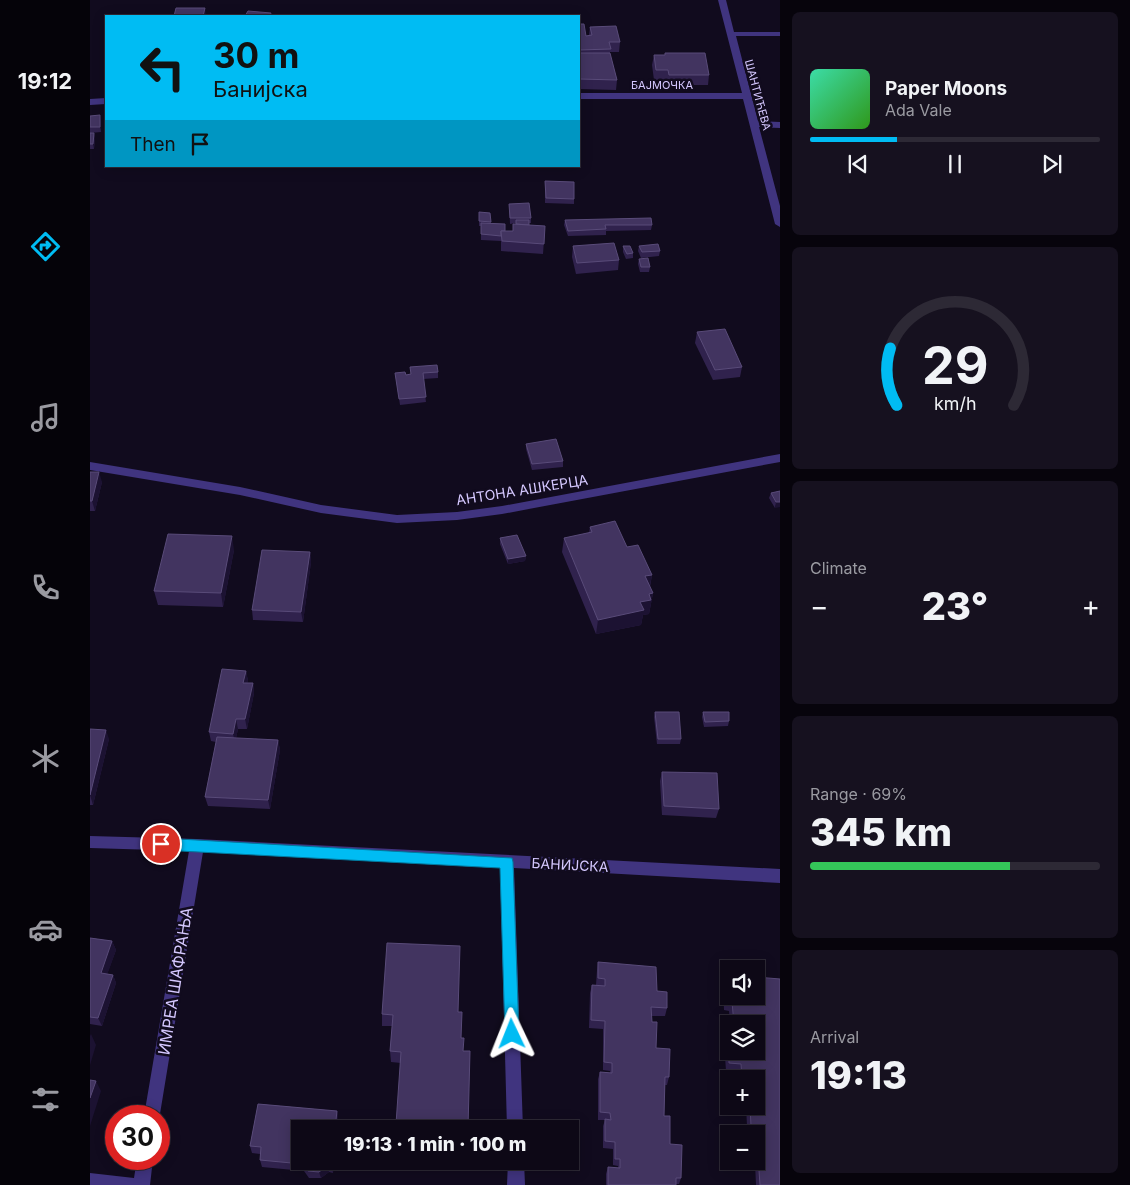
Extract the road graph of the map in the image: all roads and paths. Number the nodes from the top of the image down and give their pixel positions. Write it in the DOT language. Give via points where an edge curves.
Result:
graph roads {
  1 [pos="722,0"];
  2 [pos="731,34"];
  3 [pos="780,34"];
  4 [pos="580,96"];
  5 [pos="746,96"];
  6 [pos="105,101"];
  7 [pos="90,102"];
  8 [pos="754,124"];
  9 [pos="780,125"];
  10 [pos="780,222"];
  11 [pos="780,458"];
  12 [pos="90,466"];
  13 [pos="90,842"];
  14 [pos="197,845"];
  15 [pos="507,862"];
  16 [pos="780,876"];
  17 [pos="154,1105"];
  18 [pos="515,1120"];
  19 [pos="143,1170"];
  20 [pos="516,1170"];
  21 [pos="90,1181"];
  22 [pos="131,1185"];
  23 [pos="141,1185"];
  24 [pos="516,1185"];
  1 -- 2 [label="street, ШАНТИЋЕВА"];
  2 -- 3 [label="street"];
  2 -- 5 [label="street, ШАНТИЋЕВА"];
  4 -- 5 [label="street, БАЈМОЧКА"];
  5 -- 8 [label="street, ШАНТИЋЕВА"];
  6 -- 7 [label="street"];
  8 -- 9 [label="street"];
  8 -- 10 [label="street, ШАНТИЋЕВА"];
  11 -- 12 [label="street, АНТОНА АШКЕРЦА" via="502,510 397,519 321,509 240,491"];
  13 -- 14 [label="street, БАНИЈСКА"];
  14 -- 15 [label="street, БАНИЈСКА"];
  14 -- 17 [label="street, ИМРЕА ШАФРАЊА"];
  15 -- 16 [label="street, БАНИЈСКА"];
  15 -- 18 [label="street"];
  19 -- 23 [label="street"];
  20 -- 24 [label="street"];
  21 -- 22 [label="street"];
}
